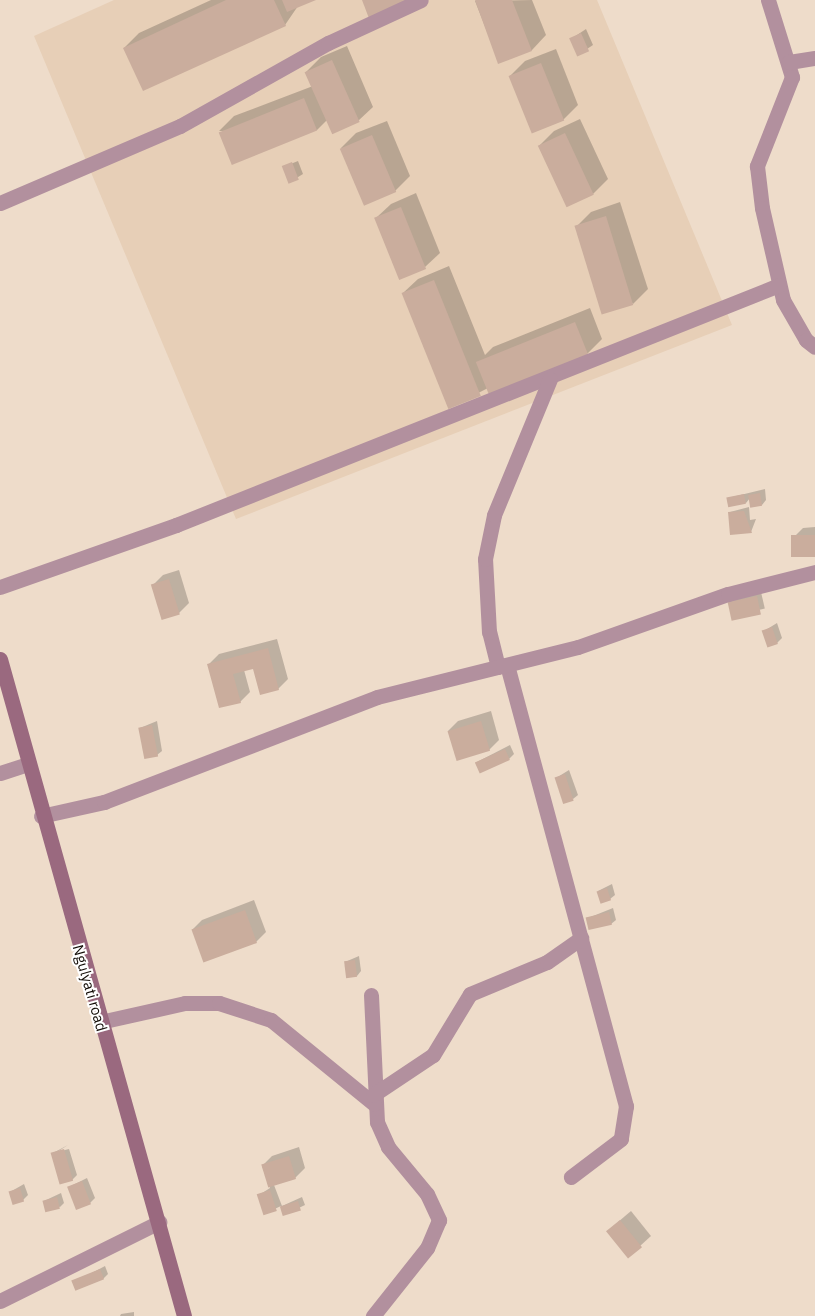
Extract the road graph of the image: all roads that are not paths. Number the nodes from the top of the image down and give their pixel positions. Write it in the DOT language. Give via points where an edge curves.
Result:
graph roads {
  1 [pos="422,0"];
  2 [pos="768,0"];
  3 [pos="815,58"];
  4 [pos="789,62"];
  5 [pos="0,203"];
  6 [pos="779,285"];
  7 [pos="815,347"];
  8 [pos="550,379"];
  9 [pos="815,572"];
  10 [pos="0,587"];
  11 [pos="0,659"];
  12 [pos="502,666"];
  13 [pos="27,764"];
  14 [pos="0,773"];
  15 [pos="41,816"];
  16 [pos="581,938"];
  17 [pos="371,995"];
  18 [pos="100,1022"];
  19 [pos="374,1100"];
  20 [pos="571,1178"];
  21 [pos="160,1222"];
  22 [pos="0,1300"];
  23 [pos="184,1316"];
  24 [pos="373,1316"];
  1 -- 5 [label="street" via="328,44 180,126"];
  2 -- 4 [label="street"];
  3 -- 4 [label="street"];
  4 -- 6 [label="street" via="792,77 788,94 756,166"];
  6 -- 7 [label="street" via="795,322"];
  6 -- 8 [label="street"];
  8 -- 10 [label="street" via="176,525"];
  8 -- 12 [label="street" via="494,515 485,559 490,632"];
  9 -- 12 [label="street" via="728,594 578,647"];
  11 -- 13 [label="main road, Ngulyati road"];
  12 -- 15 [label="street" via="377,697 104,802"];
  12 -- 16 [label="street"];
  13 -- 14 [label="street"];
  13 -- 15 [label="main road, Ngulyati road"];
  15 -- 18 [label="main road, Ngulyati road"];
  16 -- 19 [label="street" via="547,962 470,994 433,1055"];
  16 -- 20 [label="street" via="626,1106 625,1131 606,1152"];
  17 -- 19 [label="street"];
  18 -- 19 [label="street" via="185,1002 219,1003 271,1020"];
  18 -- 21 [label="main road, Ngulyati road"];
  19 -- 24 [label="street" via="388,1147 427,1194 439,1220 427,1248"];
  21 -- 22 [label="street"];
  21 -- 23 [label="main road, Ngulyati road"];
}
